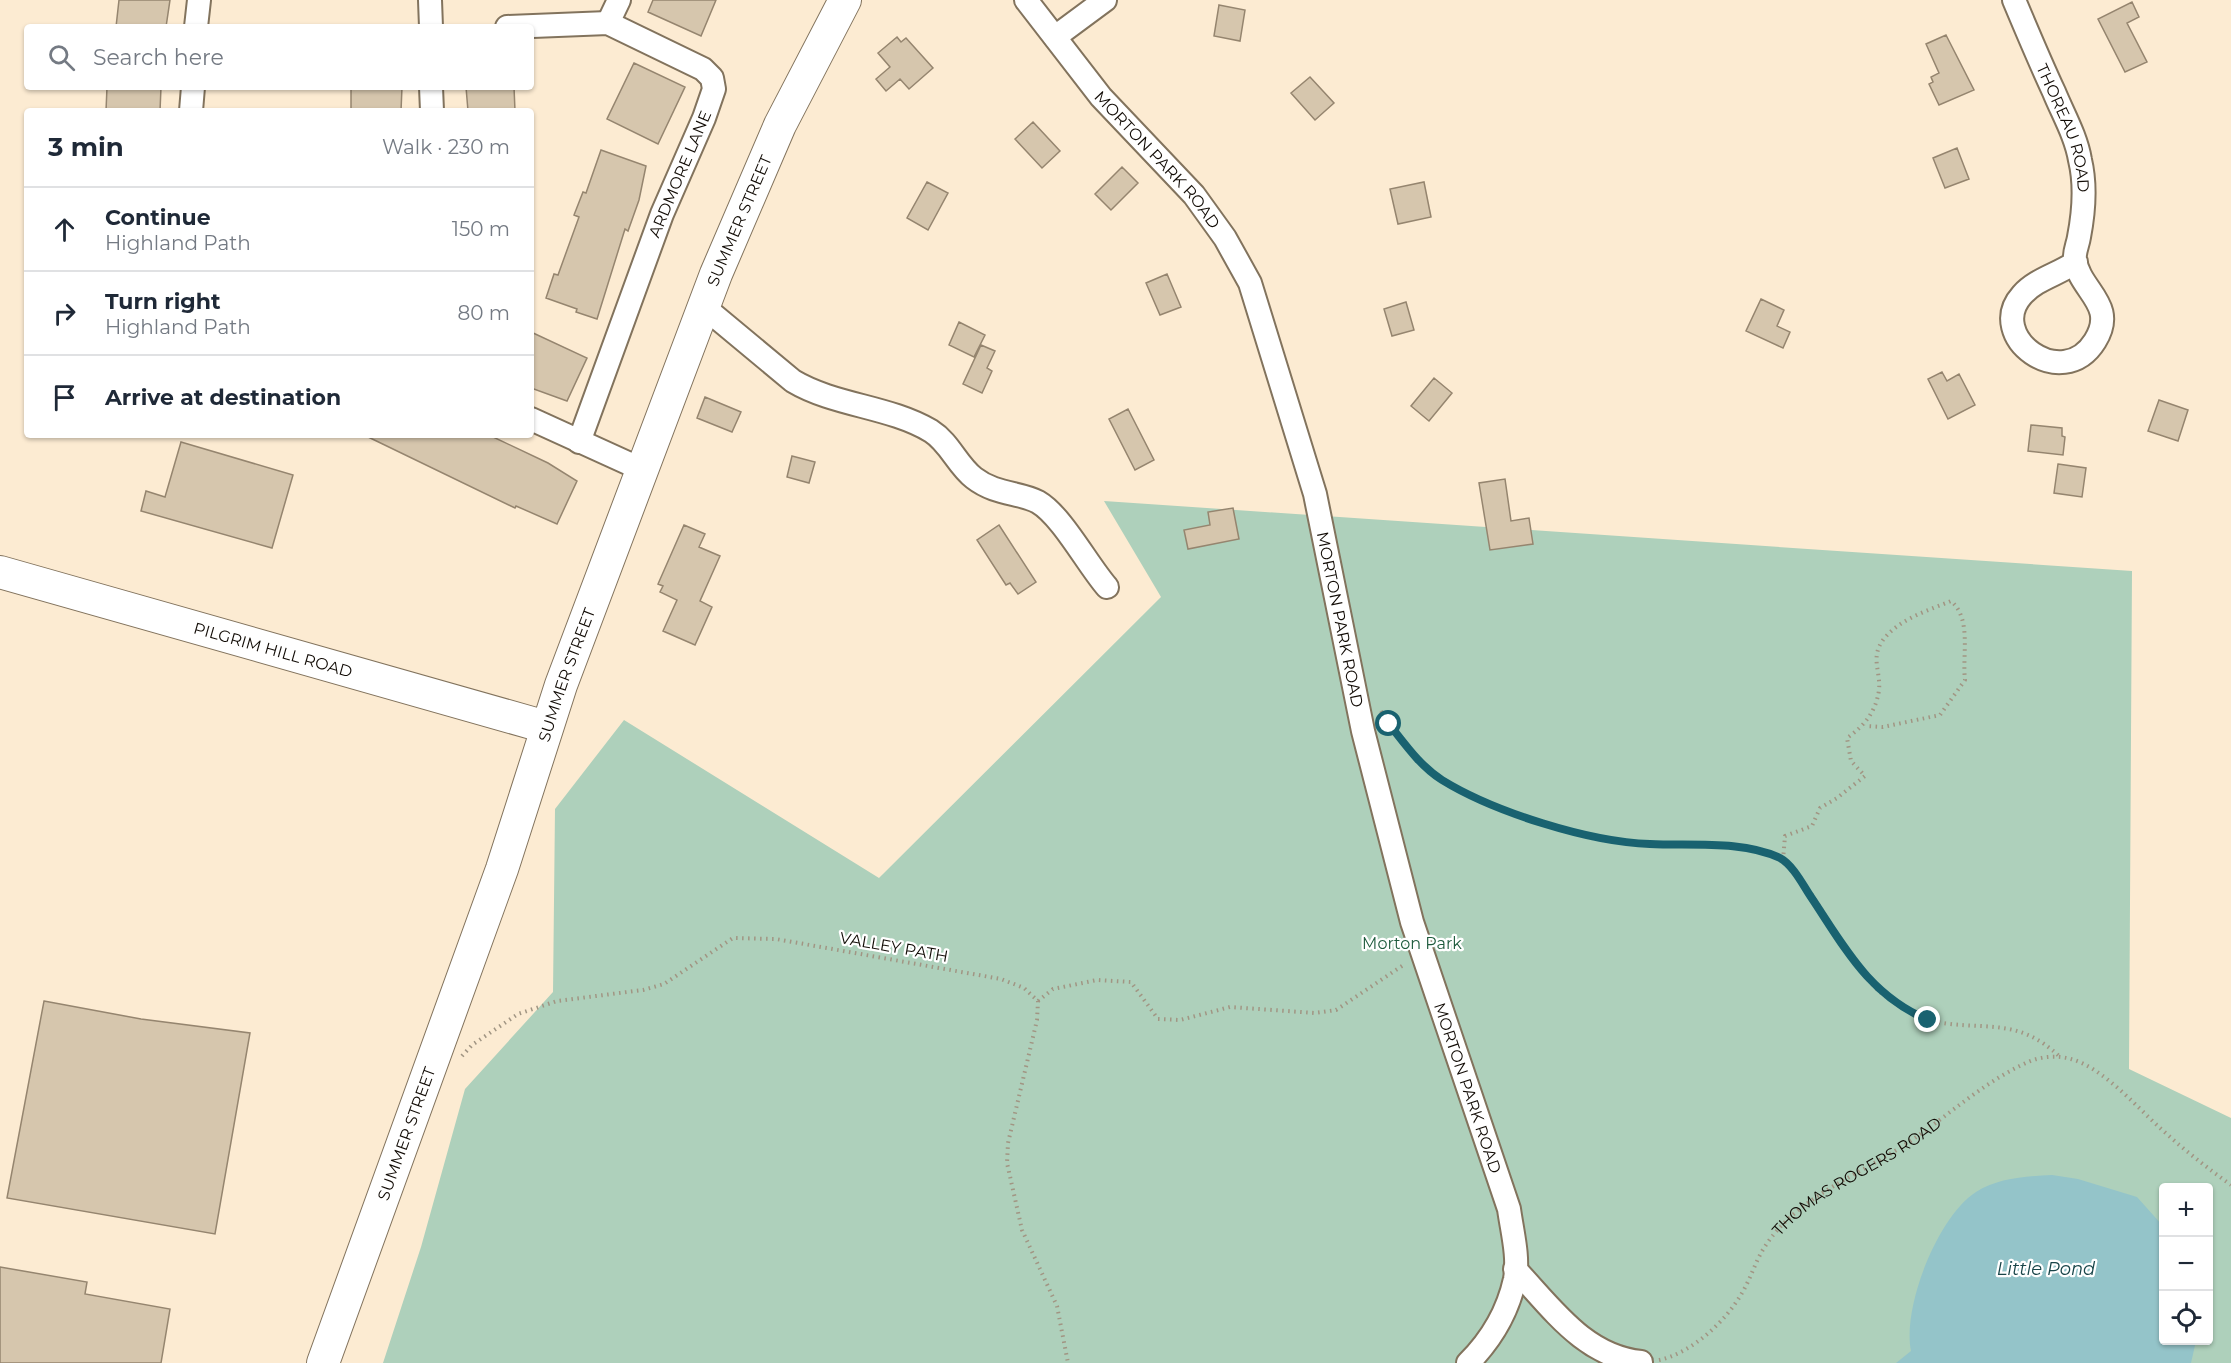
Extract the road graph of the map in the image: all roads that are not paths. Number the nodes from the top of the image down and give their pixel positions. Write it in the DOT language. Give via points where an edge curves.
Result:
graph roads {
  1 [pos="199,0"];
  2 [pos="430,0"];
  3 [pos="619,0"];
  4 [pos="845,0"];
  5 [pos="1026,0"];
  6 [pos="1105,0"];
  7 [pos="2014,0"];
  8 [pos="608,23"];
  9 [pos="196,24"];
  10 [pos="431,24"];
  11 [pos="534,26"];
  12 [pos="1055,37"];
  13 [pos="193,90"];
  14 [pos="431,90"];
  15 [pos="191,108"];
  16 [pos="432,108"];
  17 [pos="2076,262"];
  18 [pos="704,307"];
  19 [pos="534,420"];
  20 [pos="579,442"];
  21 [pos="644,470"];
  22 [pos="0,572"];
  23 [pos="1107,587"];
  24 [pos="546,727"];
  25 [pos="1515,1269"];
  26 [pos="1639,1362"];
  27 [pos="323,1363"];
  28 [pos="1468,1363"];
  1 -- 9 [label="street"];
  2 -- 10 [label="street"];
  3 -- 8 [label="street"];
  4 -- 18 [label="main road, SUMMER STREET" via="780,125"];
  5 -- 12 [label="street, MORTON PARK ROAD"];
  6 -- 12 [label="street"];
  7 -- 17 [label="street, THOREAU ROAD" via="2066,118 2080,160 2084,198"];
  8 -- 11 [label="street, ARDMORE LANE"];
  8 -- 20 [label="street, ARDMORE LANE" via="703,69 712,78 714,89 662,214"];
  12 -- 25 [label="street, MORTON PARK ROAD" via="1101,97 1194,195 1225,238 1250,283 1316,494 1363,731 1422,951 1509,1209"];
  13 -- 15 [label="street"];
  14 -- 16 [label="street"];
  17 -- 17 [label="street, THOREAU ROAD" via="2104,318 2101,333 2086,353 2073,360 2045,362 2019,340 2012,325 2015,307 2033,285"];
  18 -- 21 [label="main road, SUMMER STREET"];
  18 -- 23 [label="street" via="808,390 892,415 930,431 948,445 973,477 993,489 1037,501 1053,513"];
  19 -- 20 [label="street"];
  20 -- 21 [label="street"];
  21 -- 24 [label="main road, SUMMER STREET"];
  22 -- 24 [label="main road, PILGRIM HILL ROAD"];
  24 -- 27 [label="main road, SUMMER STREET" via="502,869"];
  25 -- 26 [label="street" via="1586,1342 1609,1356"];
  25 -- 28 [label="street, MORTON PARK ROAD" via="1493,1335"];
}
